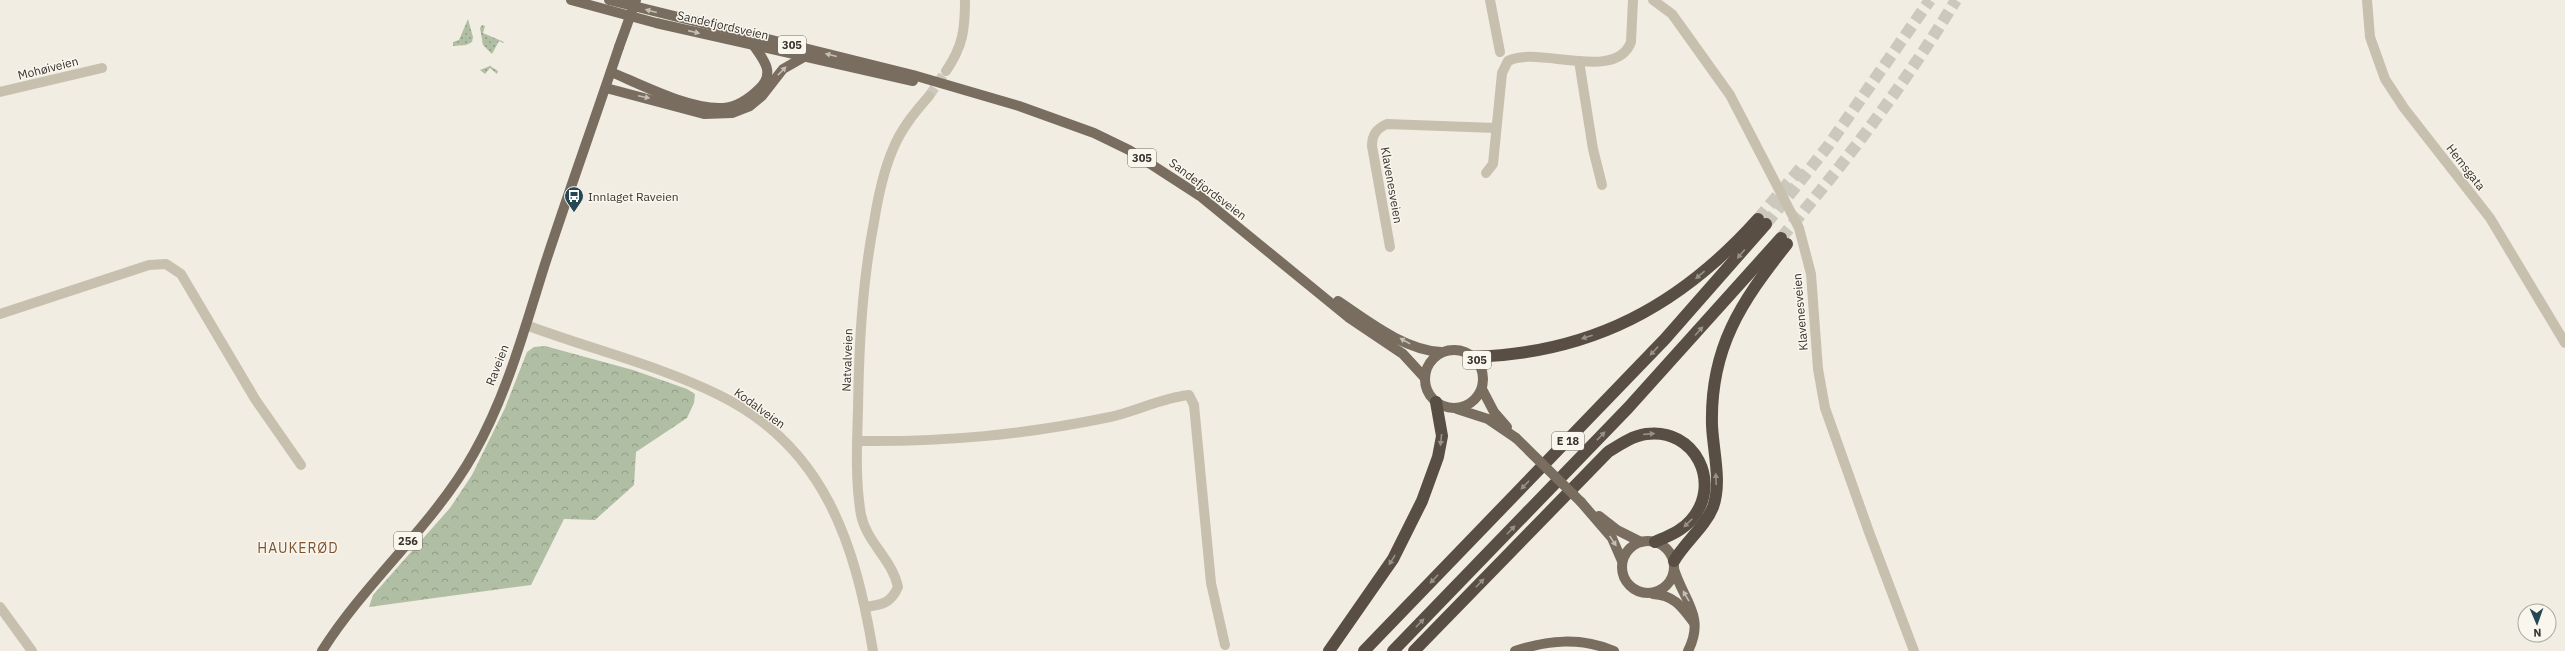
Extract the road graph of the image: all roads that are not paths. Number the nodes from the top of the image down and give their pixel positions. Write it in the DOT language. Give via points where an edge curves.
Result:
graph roads {
  1 [pos="571,0"];
  2 [pos="609,0"];
  3 [pos="636,0"];
  4 [pos="965,0"];
  5 [pos="1490,0"];
  6 [pos="1633,0"];
  7 [pos="1653,0"];
  8 [pos="2367,0"];
  9 [pos="754,46"];
  10 [pos="1500,52"];
  11 [pos="804,57"];
  12 [pos="1579,61"];
  13 [pos="102,68"];
  14 [pos="946,71"];
  15 [pos="611,72"];
  16 [pos="606,88"];
  17 [pos="964,90"];
  18 [pos="0,92"];
  19 [pos="929,96"];
  20 [pos="1496,128"];
  21 [pos="1486,173"];
  22 [pos="1602,185"];
  23 [pos="1390,248"];
  24 [pos="1294,272"];
  25 [pos="0,314"];
  26 [pos="526,325"];
  27 [pos="2565,343"];
  28 [pos="1441,352"];
  29 [pos="1474,357"];
  30 [pos="1424,378"];
  31 [pos="1482,389"];
  32 [pos="1436,402"];
  33 [pos="1455,408"];
  34 [pos="1516,438"];
  35 [pos="857,441"];
  36 [pos="301,465"];
  37 [pos="1581,502"];
  38 [pos="1641,542"];
  39 [pos="1655,542"];
  40 [pos="1622,561"];
  41 [pos="1674,565"];
  42 [pos="1650,594"];
  43 [pos="0,607"];
  44 [pos="865,607"];
  45 [pos="1694,624"];
  46 [pos="1226,646"];
  47 [pos="32,651"];
  48 [pos="322,651"];
  49 [pos="873,651"];
  50 [pos="1328,651"];
  51 [pos="1364,651"];
  52 [pos="1393,651"];
  53 [pos="1414,651"];
  54 [pos="1515,651"];
  55 [pos="1614,651"];
  56 [pos="1688,651"];
  57 [pos="1914,651"];
  1 -- 9 [label="main road, Sandefjordsveien / 305, one-way"];
  17 -- 2 [label="main road, Sandefjordsveien / 305, one-way" via="913,75"];
  3 -- 15 [label="main road, Raveien, bridge"];
  4 -- 14 [label="street" via="964,33 958,53"];
  5 -- 10 [label="street"];
  6 -- 12 [label="street" via="1631,42 1625,53 1608,60"];
  7 -- 57 [label="street, Klavenesveien" via="1672,14 1730,95 1799,228 1811,274 1818,369 1825,408"];
  8 -- 27 [label="street, Hemsgata" via="2370,37 2385,79 2404,108 2490,218"];
  9 -- 11 [label="main road, Sandefjordsveien / 305"];
  9 -- 15 [label="main road, 305" via="766,63 769,73 764,84 749,99 724,108 704,106 674,97"];
  16 -- 11 [label="main road, 305, one-way" via="704,114 732,113 750,106 762,96 783,69"];
  11 -- 17 [label="main road, Sandefjordsveien / 305"];
  12 -- 20 [label="street" via="1527,56 1508,61 1502,73"];
  12 -- 22 [label="street" via="1593,149"];
  13 -- 18 [label="street, Mohøiveien"];
  15 -- 16 [label="main road, Raveien"];
  16 -- 26 [label="main road, Raveien / 256"];
  17 -- 24 [label="main road, Sandefjordsveien / 305" via="1054,118 1130,150 1200,196"];
  19 -- 35 [label="street, Natvalveien" via="910,119 893,147 883,176 868,252 863,295"];
  20 -- 21 [label="street" via="1492,164"];
  20 -- 23 [label="street, Klavenesveien" via="1387,124 1375,132 1372,146"];
  28 -- 24 [label="main road, Sandefjordsveien / 305, one-way" via="1407,344"];
  24 -- 30 [label="main road, Sandefjordsveien / 305" via="1348,316 1403,354"];
  25 -- 36 [label="street" via="149,265 166,264 181,274 255,400"];
  26 -- 44 [label="street, Kodalveien" via="701,387 721,396 761,422 797,456 830,503 852,552"];
  26 -- 48 [label="main road, Raveien / 256" via="487,426 455,484 358,601"];
  28 -- 29 [label="main road, 305" via="1458,350"];
  28 -- 30 [label="main road" via="1429,363"];
  29 -- 31 [label="main road, 305" via="1482,368"];
  29 -- 51 [label="highway, E 18" via="1579,340 1639,317 1686,287 1762,222 1634,371"];
  30 -- 32 [label="main road, 305" via="1427,392"];
  31 -- 33 [label="main road" via="1474,400"];
  31 -- 34 [label="main road, 305" via="1494,412"];
  32 -- 33 [label="main road, 305"];
  32 -- 50 [label="highway, one-way" via="1442,436 1438,457 1422,500 1393,559"];
  33 -- 34 [label="main road, 305" via="1474,412"];
  34 -- 37 [label="main road, 305, bridge"];
  35 -- 44 [label="street, Natvalveien" via="858,497 862,517 866,531 896,576 898,587 893,597 884,604"];
  35 -- 46 [label="street" via="925,442 1026,432 1112,416 1173,397 1189,395 1194,405 1211,584"];
  37 -- 38 [label="main road, 305" via="1617,530"];
  37 -- 40 [label="main road, 305, one-way" via="1612,538 1619,549"];
  38 -- 39 [label="main road, 305"];
  38 -- 40 [label="main road" via="1629,549"];
  39 -- 41 [label="main road" via="1667,549"];
  53 -- 39 [label="highway, E 18, one-way" via="1608,452 1633,437 1646,434 1671,436 1682,441 1697,456 1705,476 1704,498 1692,520 1673,534"];
  40 -- 42 [label="main road, 305" via="1623,575 1630,587"];
  41 -- 42 [label="main road" via="1668,584"];
  45 -- 41 [label="main road, one-way" via="1692,607 1678,582"];
  41 -- 52 [label="highway, E 18" via="1708,515 1715,498 1712,424 1714,388 1722,351 1735,316 1784,241"];
  42 -- 45 [label="main road, 305" via="1665,594 1679,603"];
  43 -- 47 [label="street"];
  44 -- 49 [label="street, Kodalveien"];
  45 -- 56 [label="main road"];
  54 -- 55 [label="main road" via="1548,642 1563,641 1591,643"];
}
